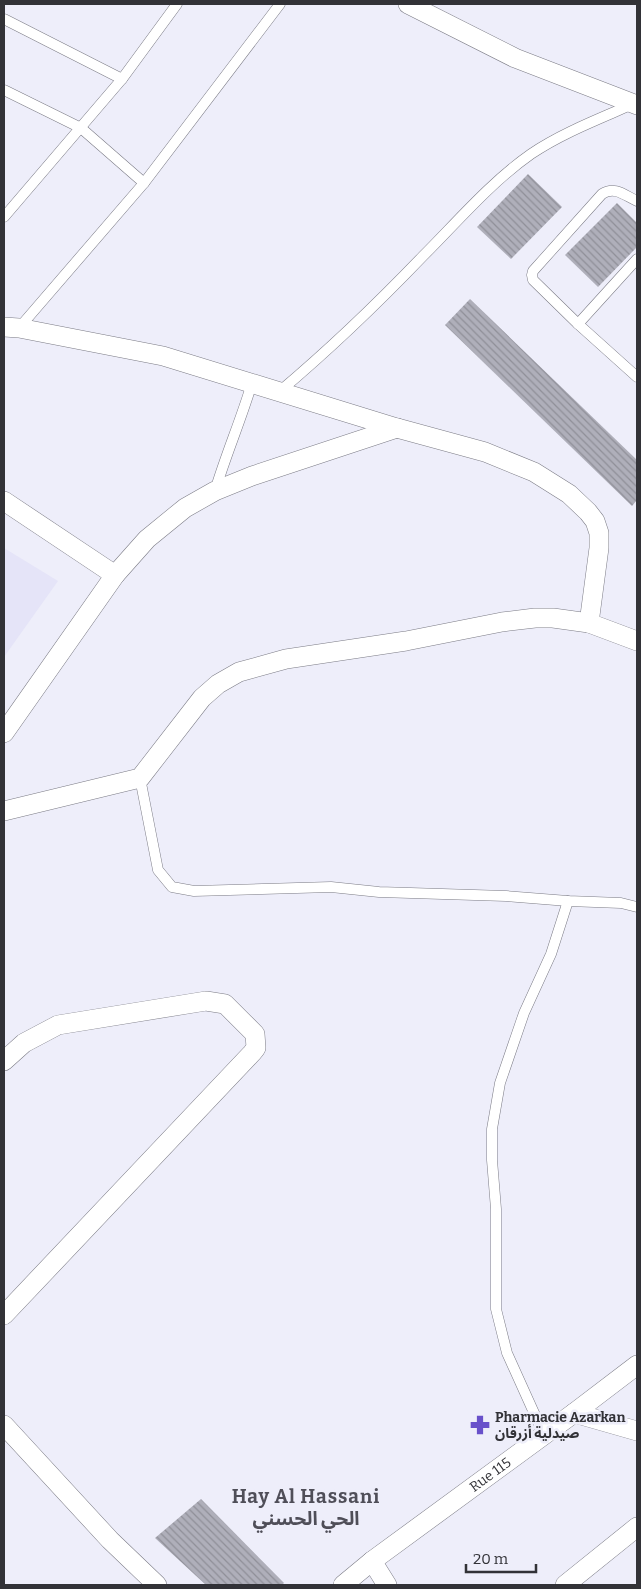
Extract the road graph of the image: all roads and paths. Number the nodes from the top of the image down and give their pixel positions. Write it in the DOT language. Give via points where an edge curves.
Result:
graph roads {
  1 [pos="177,4"];
  2 [pos="280,4"];
  3 [pos="408,4"];
  4 [pos="4,18"];
  5 [pos="122,79"];
  6 [pos="4,90"];
  7 [pos="636,105"];
  8 [pos="81,128"];
  9 [pos="144,183"];
  10 [pos="637,201"];
  11 [pos="4,217"];
  12 [pos="637,259"];
  13 [pos="578,324"];
  14 [pos="11,327"];
  15 [pos="636,374"];
  16 [pos="252,383"];
  17 [pos="279,392"];
  18 [pos="397,428"];
  19 [pos="215,491"];
  20 [pos="4,501"];
  21 [pos="116,576"];
  22 [pos="589,623"];
  23 [pos="637,641"];
  24 [pos="4,733"];
  25 [pos="140,778"];
  26 [pos="4,811"];
  27 [pos="568,901"];
  28 [pos="637,907"];
  29 [pos="4,1061"];
  30 [pos="7,1305"];
  31 [pos="637,1366"];
  32 [pos="574,1414"];
  33 [pos="4,1425"];
  34 [pos="637,1431"];
  35 [pos="544,1435"];
  36 [pos="637,1527"];
  37 [pos="372,1561"];
  38 [pos="157,1585"];
  39 [pos="343,1585"];
  40 [pos="387,1585"];
  41 [pos="565,1585"];
  1 -- 5 [label="lane"];
  2 -- 9 [label="lane"];
  3 -- 7 [label="street" via="515,58"];
  4 -- 5 [label="lane"];
  5 -- 8 [label="lane"];
  6 -- 8 [label="lane"];
  7 -- 17 [label="lane" via="557,139 524,160 476,202 362,319"];
  8 -- 9 [label="lane"];
  8 -- 11 [label="lane"];
  9 -- 14 [label="lane"];
  10 -- 13 [label="lane" via="614,190 602,194 533,271 533,280"];
  12 -- 13 [label="lane"];
  13 -- 15 [label="lane"];
  14 -- 16 [label="street" via="163,356"];
  16 -- 17 [label="street"];
  16 -- 19 [label="lane"];
  17 -- 18 [label="street"];
  18 -- 19 [label="street"];
  18 -- 22 [label="street" via="485,452 534,472 569,494 588,512 599,533"];
  19 -- 21 [label="street" via="185,508 147,539"];
  20 -- 21 [label="street"];
  21 -- 24 [label="street"];
  22 -- 23 [label="street"];
  22 -- 25 [label="street" via="553,618 502,622 406,641 286,659 239,672 202,698"];
  25 -- 26 [label="street"];
  25 -- 27 [label="lane" via="158,870 172,887 194,890 331,886 379,892"];
  27 -- 28 [label="lane" via="621,903"];
  27 -- 35 [label="lane" via="551,954 524,1013 500,1083 492,1129 496,1309 507,1352"];
  29 -- 30 [label="street" via="24,1042 58,1025 206,1001 225,1004 255,1034 256,1042 252,1053"];
  31 -- 32 [label="street, Rue 115"];
  32 -- 34 [label="street"];
  32 -- 35 [label="street, Rue 115"];
  33 -- 38 [label="street" via="110,1540"];
  35 -- 37 [label="street, Rue 115"];
  36 -- 41 [label="street"];
  37 -- 39 [label="street, Rue 115"];
  37 -- 40 [label="street"];
}
